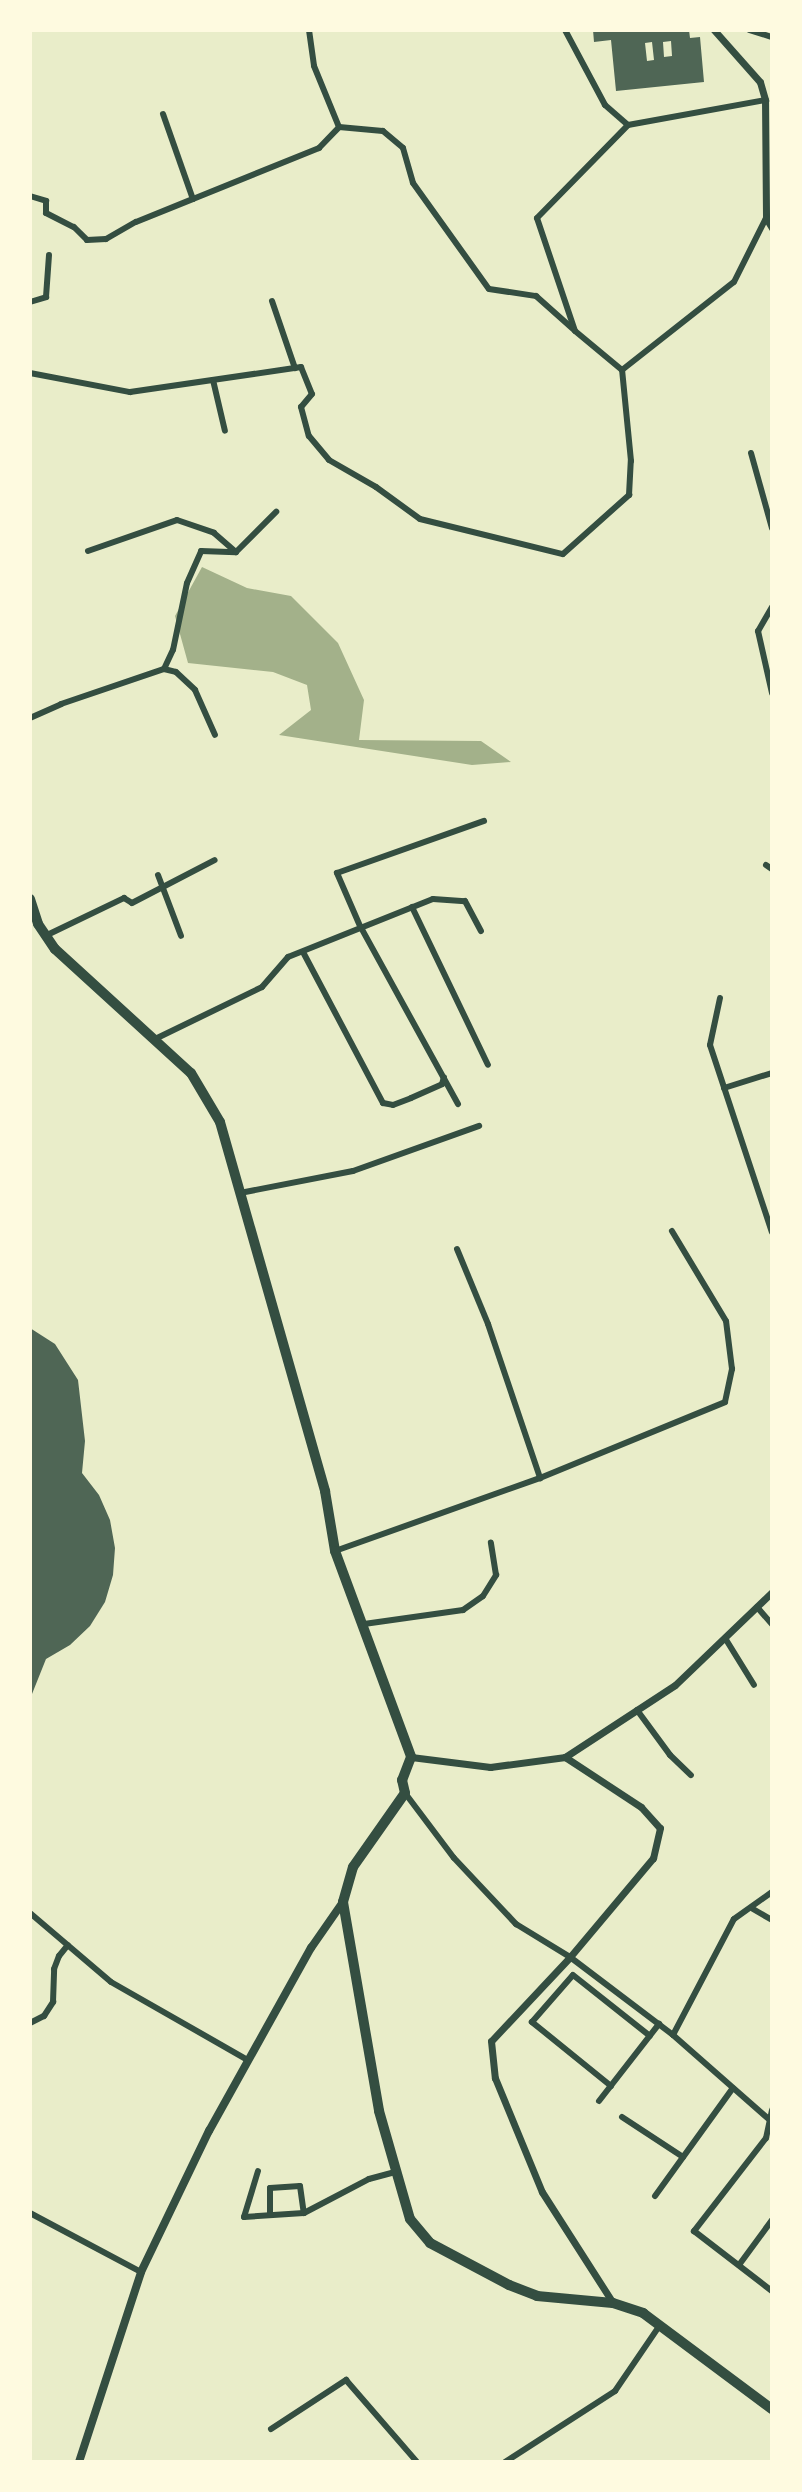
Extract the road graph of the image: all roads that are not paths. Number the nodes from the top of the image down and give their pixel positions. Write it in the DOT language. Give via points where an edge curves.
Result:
graph roads {
  1 [pos="309,30"];
  2 [pos="565,30"];
  3 [pos="714,30"];
  4 [pos="749,30"];
  5 [pos="772,37"];
  6 [pos="765,100"];
  7 [pos="163,114"];
  8 [pos="628,125"];
  9 [pos="339,127"];
  10 [pos="30,196"];
  11 [pos="193,199"];
  12 [pos="766,218"];
  13 [pos="772,228"];
  14 [pos="49,255"];
  15 [pos="272,301"];
  16 [pos="30,302"];
  17 [pos="575,331"];
  18 [pos="295,368"];
  19 [pos="622,370"];
  20 [pos="30,373"];
  21 [pos="213,380"];
  22 [pos="225,431"];
  23 [pos="751,453"];
  24 [pos="276,512"];
  25 [pos="772,528"];
  26 [pos="88,551"];
  27 [pos="236,552"];
  28 [pos="772,607"];
  29 [pos="164,669"];
  30 [pos="772,693"];
  31 [pos="30,718"];
  32 [pos="215,735"];
  33 [pos="484,821"];
  34 [pos="215,860"];
  35 [pos="158,875"];
  36 [pos="163,887"];
  37 [pos="30,899"];
  38 [pos="412,907"];
  39 [pos="360,926"];
  40 [pos="481,931"];
  41 [pos="45,936"];
  42 [pos="181,936"];
  43 [pos="303,952"];
  44 [pos="720,998"];
  45 [pos="153,1040"];
  46 [pos="488,1065"];
  47 [pos="772,1073"];
  48 [pos="444,1077"];
  49 [pos="724,1088"];
  50 [pos="458,1104"];
  51 [pos="479,1126"];
  52 [pos="240,1193"];
  53 [pos="672,1231"];
  54 [pos="772,1232"];
  55 [pos="457,1249"];
  56 [pos="540,1478"];
  57 [pos="491,1542"];
  58 [pos="335,1551"];
  59 [pos="772,1592"];
  60 [pos="757,1607"];
  61 [pos="364,1624"];
  62 [pos="772,1624"];
  63 [pos="725,1638"];
  64 [pos="754,1685"];
  65 [pos="637,1710"];
  66 [pos="411,1757"];
  67 [pos="565,1757"];
  68 [pos="691,1775"];
  69 [pos="405,1793"];
  70 [pos="772,1892"];
  71 [pos="343,1902"];
  72 [pos="753,1909"];
  73 [pos="30,1913"];
  74 [pos="772,1920"];
  75 [pos="68,1945"];
  76 [pos="570,1957"];
  77 [pos="30,2023"];
  78 [pos="659,2024"];
  79 [pos="673,2035"];
  80 [pos="650,2036"];
  81 [pos="248,2060"];
  82 [pos="611,2086"];
  83 [pos="733,2088"];
  84 [pos="599,2101"];
  85 [pos="772,2110"];
  86 [pos="622,2117"];
  87 [pos="770,2120"];
  88 [pos="683,2157"];
  89 [pos="258,2171"];
  90 [pos="395,2172"];
  91 [pos="655,2196"];
  92 [pos="30,2213"];
  93 [pos="304,2213"];
  94 [pos="270,2215"];
  95 [pos="772,2220"];
  96 [pos="739,2265"];
  97 [pos="141,2272"];
  98 [pos="772,2291"];
  99 [pos="613,2303"];
  100 [pos="660,2325"];
  101 [pos="772,2409"];
  102 [pos="271,2429"];
  103 [pos="79,2462"];
  104 [pos="417,2462"];
  105 [pos="505,2462"];
  1 -- 9 [label="street" via="314,66"];
  2 -- 8 [label="street" via="605,105"];
  3 -- 6 [label="street" via="760,82"];
  4 -- 5 [label="street"];
  6 -- 8 [label="street"];
  6 -- 12 [label="street"];
  7 -- 11 [label="street"];
  8 -- 17 [label="street" via="537,218"];
  9 -- 11 [label="street" via="319,148"];
  9 -- 17 [label="street" via="383,131 403,148 413,183 489,289 536,296"];
  10 -- 11 [label="street" via="46,201 46,213 87,240 106,239"];
  12 -- 13 [label="street"];
  12 -- 19 [label="street" via="734,282"];
  14 -- 16 [label="street" via="46,297"];
  15 -- 18 [label="street"];
  17 -- 19 [label="street"];
  18 -- 19 [label="street" via="301,367 312,394 301,407 309,436 329,460 420,519 563,554 629,495"];
  18 -- 21 [label="street"];
  20 -- 21 [label="street" via="130,392"];
  21 -- 22 [label="street"];
  23 -- 25 [label="street"];
  24 -- 27 [label="street"];
  26 -- 27 [label="street" via="177,520 214,533"];
  27 -- 29 [label="street" via="201,551"];
  28 -- 30 [label="street" via="758,631"];
  29 -- 31 [label="street"];
  29 -- 32 [label="street" via="176,672 195,690"];
  33 -- 39 [label="street" via="337,873"];
  34 -- 36 [label="street"];
  35 -- 36 [label="street"];
  36 -- 41 [label="street" via="132,903 124,898"];
  36 -- 42 [label="street"];
  37 -- 41 [label="highway"];
  38 -- 39 [label="street"];
  38 -- 40 [label="street" via="433,899 465,901"];
  38 -- 46 [label="street"];
  39 -- 43 [label="street"];
  39 -- 48 [label="street"];
  41 -- 45 [label="highway"];
  43 -- 45 [label="street" via="288,957 262,987"];
  43 -- 48 [label="street" via="383,1103 411,1098 442,1084"];
  44 -- 49 [label="street" via="710,1045"];
  45 -- 52 [label="highway" via="191,1073 220,1122"];
  47 -- 49 [label="street"];
  48 -- 50 [label="street"];
  49 -- 54 [label="street"];
  51 -- 52 [label="street" via="353,1171"];
  52 -- 58 [label="highway" via="325,1491"];
  53 -- 56 [label="street" via="726,1321 732,1369 725,1402"];
  55 -- 56 [label="street"];
  56 -- 58 [label="street"];
  57 -- 61 [label="street" via="496,1575 483,1596 463,1610"];
  58 -- 61 [label="highway"];
  59 -- 60 [label="street"];
  60 -- 62 [label="street"];
  60 -- 63 [label="street"];
  61 -- 66 [label="highway"];
  63 -- 64 [label="street"];
  63 -- 65 [label="street" via="675,1685"];
  65 -- 67 [label="street"];
  65 -- 68 [label="street"];
  66 -- 67 [label="street" via="490,1767"];
  66 -- 69 [label="highway" via="402,1780"];
  67 -- 76 [label="street" via="641,1807 660,1828 653,1858"];
  69 -- 71 [label="highway" via="353,1867"];
  69 -- 76 [label="street" via="454,1858 516,1924"];
  70 -- 72 [label="street"];
  71 -- 81 [label="main road"];
  71 -- 90 [label="highway" via="379,2111"];
  72 -- 74 [label="street"];
  72 -- 79 [label="street" via="734,1919"];
  73 -- 75 [label="street"];
  75 -- 77 [label="street" via="54,1969 53,2002 44,2016"];
  75 -- 81 [label="street" via="111,1982"];
  76 -- 78 [label="street"];
  76 -- 99 [label="street" via="491,2041 494,2066 542,2192"];
  78 -- 79 [label="street"];
  78 -- 80 [label="street"];
  79 -- 83 [label="street"];
  80 -- 82 [label="street"];
  80 -- 82 [label="street" via="573,1975 532,2022"];
  81 -- 97 [label="main road"];
  82 -- 84 [label="street"];
  83 -- 87 [label="street"];
  83 -- 88 [label="street"];
  85 -- 87 [label="street"];
  86 -- 88 [label="street"];
  87 -- 96 [label="street" via="766,2138 694,2231"];
  88 -- 91 [label="street"];
  89 -- 94 [label="street" via="244,2217"];
  90 -- 93 [label="street" via="369,2179"];
  90 -- 99 [label="highway" via="410,2219 430,2243 537,2296"];
  92 -- 97 [label="street"];
  93 -- 94 [label="street"];
  93 -- 94 [label="street" via="300,2186 270,2188"];
  95 -- 96 [label="street"];
  96 -- 98 [label="street"];
  97 -- 103 [label="main road"];
  99 -- 100 [label="highway"];
  100 -- 101 [label="highway"];
  100 -- 105 [label="street" via="615,2391"];
  102 -- 104 [label="street" via="346,2380"];
}
